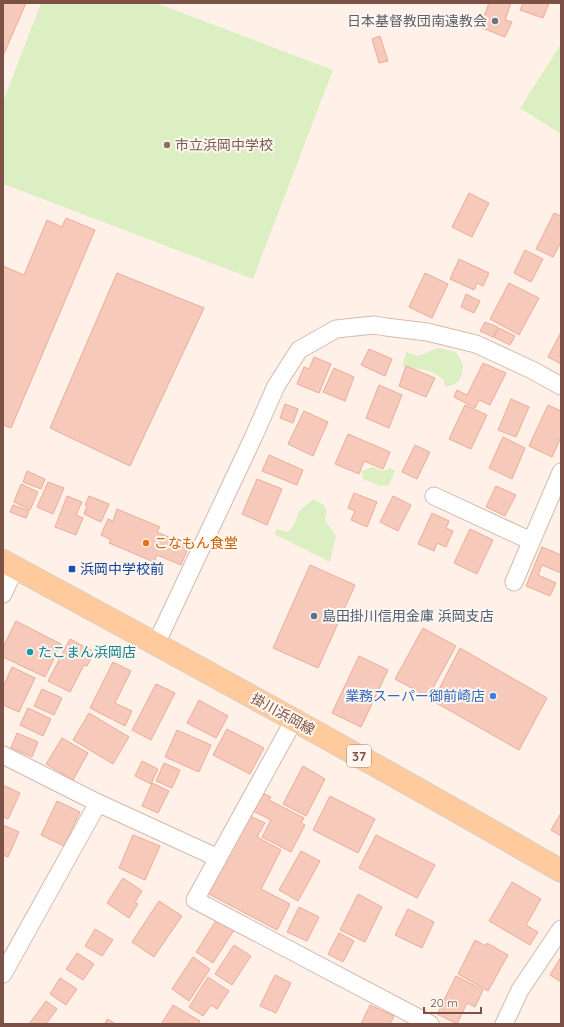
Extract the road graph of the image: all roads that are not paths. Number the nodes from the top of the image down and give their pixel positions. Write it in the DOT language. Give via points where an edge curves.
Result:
graph roads {
  1 [pos="561,386"];
  2 [pos="561,472"];
  3 [pos="434,496"];
  4 [pos="531,541"];
  5 [pos="9,564"];
  6 [pos="514,582"];
  7 [pos="3,594"];
  8 [pos="156,644"];
  9 [pos="294,720"];
  10 [pos="3,755"];
  11 [pos="98,803"];
  12 [pos="218,858"];
  13 [pos="561,871"];
  14 [pos="561,929"];
  15 [pos="3,974"];
  16 [pos="430,1024"];
  17 [pos="504,1024"];
  1 -- 8 [label="street" via="476,344 427,332 374,325 336,329 299,350 276,386"];
  2 -- 4 [label="street"];
  3 -- 4 [label="street"];
  4 -- 6 [label="street"];
  5 -- 7 [label="street"];
  5 -- 8 [label="main road, 掛川浜岡線 / 37"];
  8 -- 9 [label="main road, 掛川浜岡線 / 37"];
  9 -- 12 [label="street"];
  9 -- 13 [label="main road, 掛川浜岡線 / 37"];
  10 -- 11 [label="street"];
  11 -- 12 [label="street"];
  11 -- 15 [label="street"];
  12 -- 16 [label="street" via="195,900"];
  14 -- 17 [label="street" via="520,990"];
}
